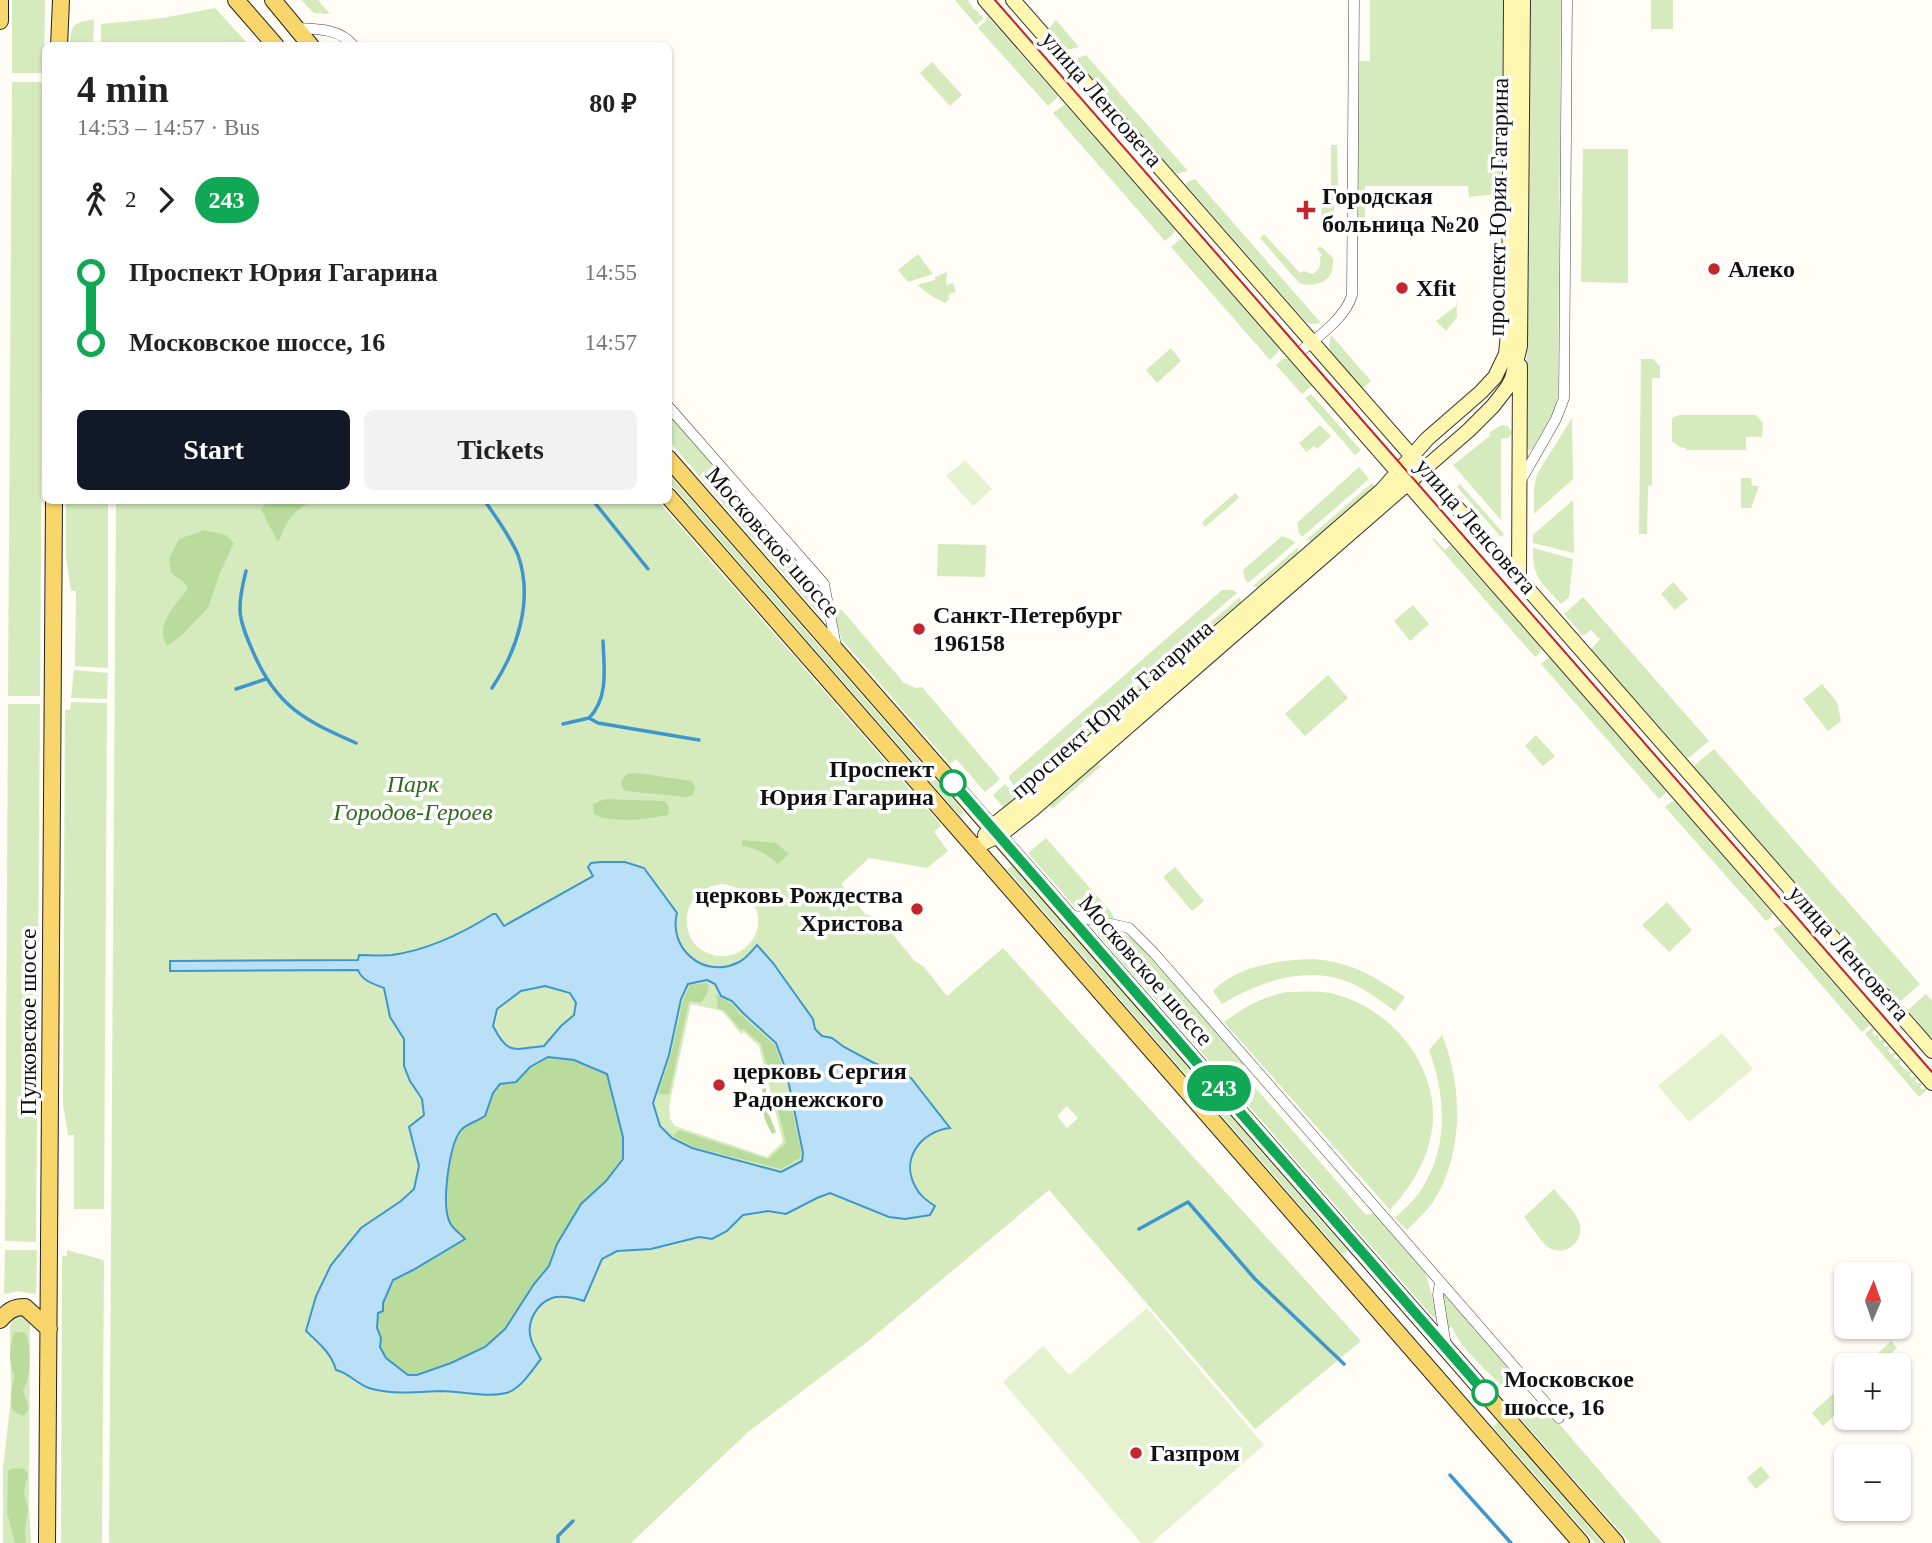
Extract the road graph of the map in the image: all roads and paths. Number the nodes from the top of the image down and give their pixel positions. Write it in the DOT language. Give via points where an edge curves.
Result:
graph roads {
  1 [pos="0,0"];
  2 [pos="61,0"];
  3 [pos="236,0"];
  4 [pos="273,0"];
  5 [pos="985,0"];
  6 [pos="1013,0"];
  7 [pos="1354,0"];
  8 [pos="1511,0"];
  9 [pos="1523,0"];
  10 [pos="1567,0"];
  11 [pos="0,21"];
  12 [pos="296,28"];
  13 [pos="59,42"];
  14 [pos="273,42"];
  15 [pos="308,42"];
  16 [pos="351,42"];
  17 [pos="1312,342"];
  18 [pos="1520,346"];
  19 [pos="1296,355"];
  20 [pos="672,411"];
  21 [pos="1411,455"];
  22 [pos="672,463"];
  23 [pos="1425,470"];
  24 [pos="1398,471"];
  25 [pos="1519,483"];
  26 [pos="1409,484"];
  27 [pos="672,501"];
  28 [pos="54,504"];
  29 [pos="1519,578"];
  30 [pos="1503,592"];
  31 [pos="837,650"];
  32 [pos="995,832"];
  33 [pos="974,847"];
  34 [pos="1067,915"];
  35 [pos="1932,1051"];
  36 [pos="1932,1083"];
  37 [pos="1440,1282"];
  38 [pos="0,1320"];
  39 [pos="49,1329"];
  40 [pos="1446,1347"];
  41 [pos="1559,1418"];
  42 [pos="47,1543"];
  43 [pos="1581,1543"];
  44 [pos="1616,1543"];
  1 -- 11 [label="main road"];
  2 -- 13 [label="main road"];
  3 -- 14 [label="main road"];
  4 -- 12 [label="main road"];
  5 -- 19 [label="street, улица Ленсовета"];
  6 -- 17 [label="street, улица Ленсовета"];
  7 -- 17 [label="street" via="1352,295 1341,315"];
  8 -- 21 [label="street, проспект Юрия Гагарина" via="1507,347 1489,384"];
  9 -- 18 [label="street, проспект Юрия Гагарина"];
  10 -- 25 [label="street" via="1564,397"];
  12 -- 15 [label="main road"];
  12 -- 16 [label="street" via="332,31"];
  17 -- 19 [label="street"];
  17 -- 21 [label="street, улица Ленсовета"];
  18 -- 23 [label="street, проспект Юрия Гагарина" via="1502,397"];
  18 -- 25 [label="street"];
  19 -- 24 [label="street, улица Ленсовета"];
  20 -- 31 [label="street" via="824,584"];
  21 -- 23 [label="street, улица Ленсовета"];
  21 -- 24 [label="street, проспект Юрия Гагарина"];
  22 -- 31 [label="main road, Московское шоссе"];
  23 -- 26 [label="street, проспект Юрия Гагарина"];
  23 -- 29 [label="street, улица Ленсовета"];
  24 -- 26 [label="street, улица Ленсовета"];
  24 -- 32 [label="street, проспект Юрия Гагарина" via="1382,490 1024,801"];
  25 -- 29 [label="street"];
  26 -- 30 [label="street, улица Ленсовета"];
  26 -- 32 [label="street, проспект Юрия Гагарина" via="1032,810"];
  27 -- 33 [label="main road, Московское шоссе"];
  28 -- 39 [label="main road, Пулковское шоссе"];
  29 -- 30 [label="street"];
  29 -- 35 [label="street, улица Ленсовета"];
  30 -- 36 [label="street, улица Ленсовета"];
  31 -- 32 [label="main road, Московское шоссе"];
  32 -- 33 [label="street, проспект Юрия Гагарина"];
  32 -- 34 [label="main road, Московское шоссе"];
  33 -- 43 [label="main road, Московское шоссе"];
  34 -- 37 [label="street" via="1129,928"];
  34 -- 40 [label="main road, Московское шоссе"];
  37 -- 40 [label="street"];
  37 -- 41 [label="street"];
  38 -- 39 [label="main road" via="7,1311 25,1307"];
  39 -- 42 [label="main road, Пулковское шоссе"];
  40 -- 44 [label="main road, Московское шоссе"];
}
